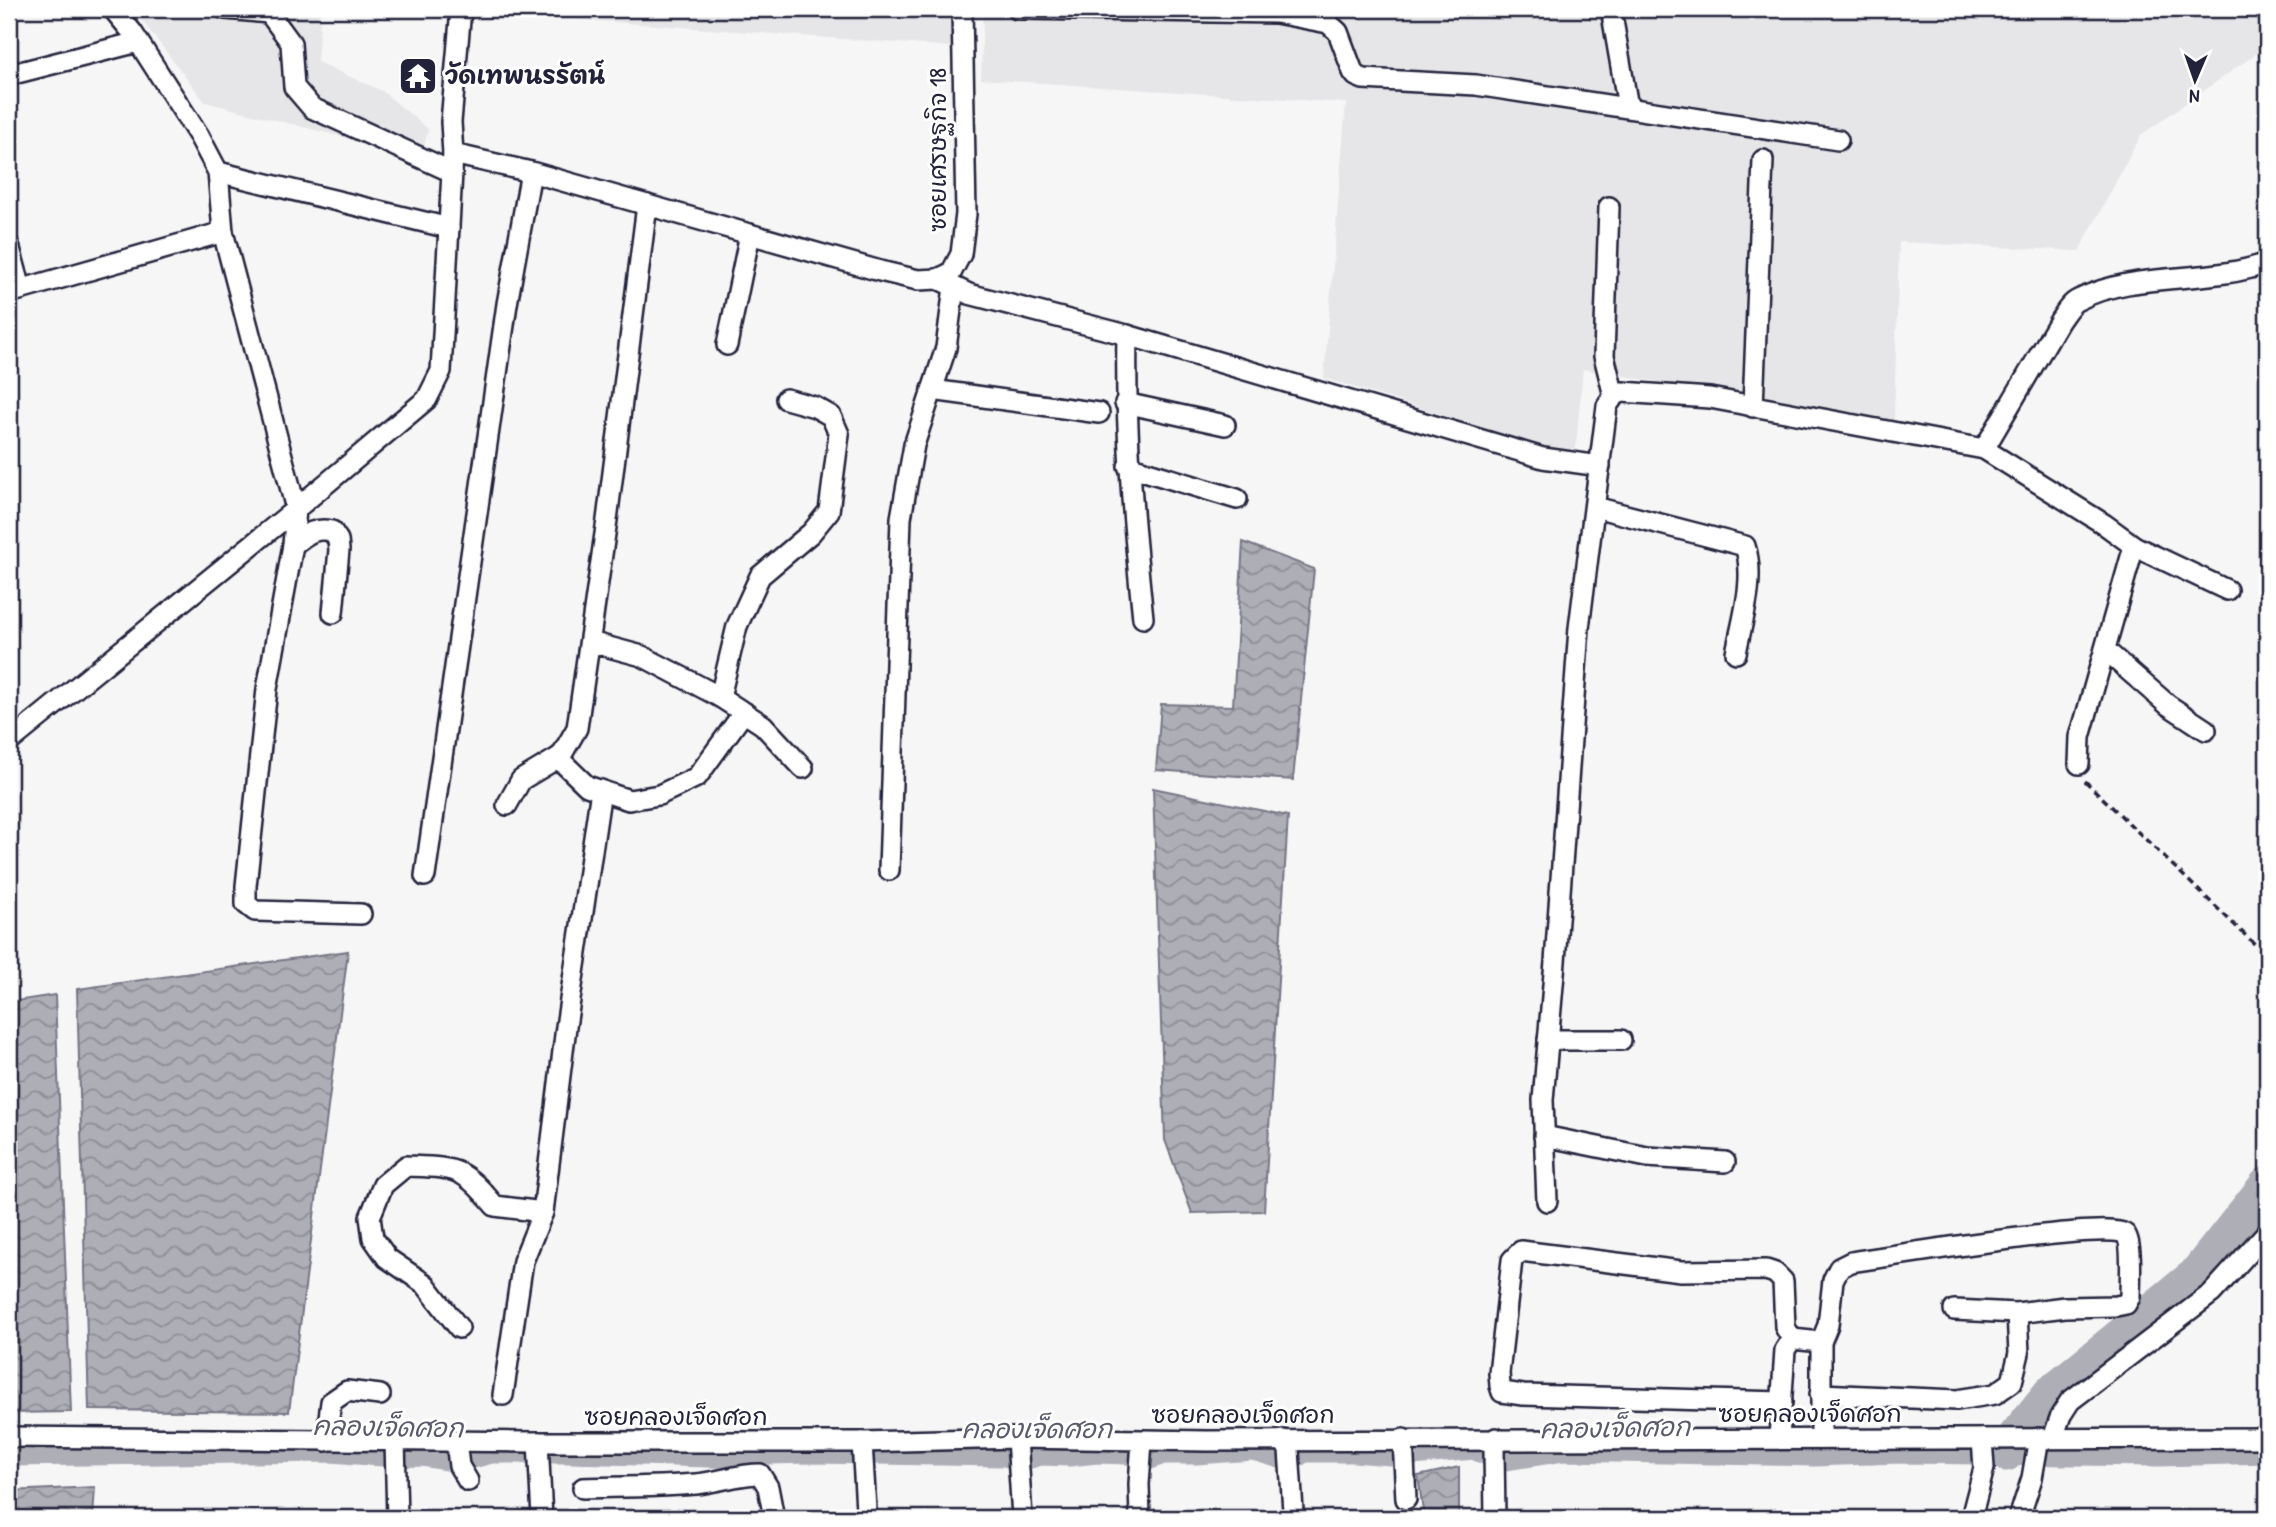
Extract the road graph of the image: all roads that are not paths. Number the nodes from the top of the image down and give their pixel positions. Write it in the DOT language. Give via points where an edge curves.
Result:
graph roads {
  1 [pos="113,9"];
  2 [pos="225,9"];
  3 [pos="461,9"];
  4 [pos="962,9"];
  5 [pos="1017,9"];
  6 [pos="1611,9"];
  7 [pos="138,42"];
  8 [pos="9,75"];
  9 [pos="1621,107"];
  10 [pos="1838,140"];
  11 [pos="1763,160"];
  12 [pos="453,163"];
  13 [pos="218,172"];
  14 [pos="531,172"];
  15 [pos="648,205"];
  16 [pos="1609,207"];
  17 [pos="449,228"];
  18 [pos="223,232"];
  19 [pos="750,234"];
  20 [pos="9,245"];
  21 [pos="2267,263"];
  22 [pos="946,283"];
  23 [pos="15,291"];
  24 [pos="1127,335"];
  25 [pos="727,345"];
  26 [pos="932,390"];
  27 [pos="1614,396"];
  28 [pos="786,399"];
  29 [pos="1125,403"];
  30 [pos="1753,407"];
  31 [pos="1099,413"];
  32 [pos="1225,425"];
  33 [pos="1984,449"];
  34 [pos="1128,466"];
  35 [pos="1600,466"];
  36 [pos="1237,499"];
  37 [pos="1595,507"];
  38 [pos="296,509"];
  39 [pos="293,545"];
  40 [pos="2134,546"];
  41 [pos="2227,590"];
  42 [pos="333,612"];
  43 [pos="1143,618"];
  44 [pos="590,642"];
  45 [pos="2105,650"];
  46 [pos="1736,653"];
  47 [pos="720,697"];
  48 [pos="744,712"];
  49 [pos="2206,730"];
  50 [pos="9,741"];
  51 [pos="558,758"];
  52 [pos="2079,764"];
  53 [pos="803,768"];
  54 [pos="601,790"];
  55 [pos="507,805"];
  56 [pos="889,870"];
  57 [pos="425,876"];
  58 [pos="361,914"];
  59 [pos="1548,1040"];
  60 [pos="1621,1040"];
  61 [pos="1544,1136"];
  62 [pos="1725,1162"];
  63 [pos="1546,1201"];
  64 [pos="542,1212"];
  65 [pos="2267,1232"];
  66 [pos="1954,1310"];
  67 [pos="2017,1314"];
  68 [pos="459,1328"];
  69 [pos="1792,1339"];
  70 [pos="1821,1342"];
  71 [pos="1820,1394"];
  72 [pos="380,1395"];
  73 [pos="503,1395"];
  74 [pos="1782,1402"];
  75 [pos="9,1437"];
  76 [pos="1779,1438"];
  77 [pos="2267,1438"];
  78 [pos="1821,1439"];
  79 [pos="326,1441"];
  80 [pos="2043,1441"];
  81 [pos="538,1442"];
  82 [pos="862,1442"];
  83 [pos="1983,1443"];
  84 [pos="743,1444"];
  85 [pos="1403,1444"];
  86 [pos="1495,1444"];
  87 [pos="1018,1445"];
  88 [pos="1286,1445"];
  89 [pos="1142,1446"];
  90 [pos="395,1454"];
  91 [pos="742,1471"];
  92 [pos="583,1488"];
  93 [pos="1406,1499"];
  94 [pos="866,1510"];
  95 [pos="1293,1511"];
  96 [pos="397,1518"];
  97 [pos="542,1518"];
  98 [pos="774,1518"];
  99 [pos="1022,1518"];
  100 [pos="1140,1518"];
  101 [pos="1495,1518"];
  102 [pos="1971,1518"];
  103 [pos="2019,1518"];
  1 -- 7 [label="street"];
  2 -- 12 [label="street" via="270,13 291,43 294,87 312,108"];
  3 -- 12 [label="street" via="450,122"];
  4 -- 22 [label="street, ซอยเศรษฐกิจ 18" via="966,214 961,254"];
  5 -- 9 [label="street" via="1276,13 1334,26 1353,72 1363,79 1476,85"];
  6 -- 9 [label="street"];
  7 -- 8 [label="street"];
  7 -- 13 [label="street"];
  9 -- 10 [label="street"];
  11 -- 30 [label="street"];
  12 -- 14 [label="street"];
  12 -- 17 [label="street"];
  13 -- 17 [label="street"];
  13 -- 18 [label="street"];
  14 -- 15 [label="street"];
  14 -- 57 [label="street" via="507,304"];
  15 -- 19 [label="street"];
  15 -- 44 [label="street"];
  16 -- 27 [label="street" via="1604,356"];
  17 -- 38 [label="street" via="441,371 436,385 427,399"];
  18 -- 23 [label="street"];
  18 -- 38 [label="street"];
  19 -- 22 [label="street" via="880,271"];
  19 -- 25 [label="street"];
  20 -- 23 [label="street"];
  21 -- 33 [label="street" via="2227,274 2112,288 2075,301"];
  22 -- 24 [label="street" via="969,294"];
  22 -- 26 [label="street" via="946,348"];
  24 -- 29 [label="street"];
  24 -- 35 [label="street" via="1543,458"];
  26 -- 31 [label="street"];
  26 -- 56 [label="street" via="914,445 901,518"];
  27 -- 30 [label="street" via="1622,392 1710,398"];
  27 -- 35 [label="street" via="1607,406"];
  28 -- 47 [label="street" via="831,416 839,434 829,511 811,533 760,576 737,626"];
  29 -- 32 [label="street"];
  29 -- 34 [label="street"];
  30 -- 33 [label="street"];
  33 -- 40 [label="street"];
  34 -- 36 [label="street"];
  34 -- 43 [label="street"];
  35 -- 37 [label="street"];
  37 -- 46 [label="street" via="1745,546 1748,583"];
  37 -- 59 [label="street" via="1579,628"];
  38 -- 39 [label="street"];
  38 -- 50 [label="street"];
  39 -- 42 [label="street" via="310,531 321,529 332,531 338,540"];
  39 -- 58 [label="street" via="267,689 246,904 255,911"];
  40 -- 41 [label="street"];
  40 -- 45 [label="street"];
  44 -- 47 [label="street" via="642,656"];
  44 -- 51 [label="street" via="577,729"];
  45 -- 49 [label="street" via="2168,705"];
  45 -- 52 [label="street" via="2080,737"];
  47 -- 48 [label="street"];
  48 -- 53 [label="street" via="763,725"];
  48 -- 54 [label="street" via="697,778 659,795 629,800"];
  51 -- 54 [label="street" via="587,786"];
  51 -- 55 [label="street" via="521,780"];
  54 -- 64 [label="street"];
  59 -- 60 [label="street"];
  59 -- 61 [label="street"];
  61 -- 62 [label="street" via="1647,1157"];
  61 -- 63 [label="street"];
  64 -- 68 [label="street" via="495,1206 471,1178 449,1168 406,1166 383,1185 370,1217 373,1238 387,1258 425,1284"];
  64 -- 73 [label="street" via="523,1261"];
  65 -- 80 [label="street" via="2212,1293 2070,1402"];
  66 -- 67 [label="street"];
  67 -- 70 [label="street" via="2126,1304 2130,1297 2129,1240 2124,1232 2064,1231 1851,1262 1839,1268 1833,1280 1828,1325"];
  67 -- 71 [label="street" via="2019,1353 2012,1382 1995,1394 1957,1400"];
  69 -- 70 [label="street"];
  69 -- 74 [label="street" via="1785,1350"];
  69 -- 74 [label="street" via="1785,1327 1783,1280 1766,1270 1681,1271 1521,1251 1512,1260 1499,1373 1502,1392"];
  70 -- 71 [label="street"];
  71 -- 78 [label="street"];
  72 -- 79 [label="street" via="347,1391 331,1402"];
  74 -- 76 [label="street"];
  75 -- 79 [label="street, ซอยคลองเจ็ดศอก"];
  76 -- 78 [label="street, ซอยคลองเจ็ดศอก"];
  76 -- 86 [label="street, ซอยคลองเจ็ดศอก"];
  77 -- 80 [label="street, ซอยคลองเจ็ดศอก"];
  78 -- 83 [label="street, ซอยคลองเจ็ดศอก"];
  79 -- 90 [label="street, ซอยคลองเจ็ดศอก"];
  80 -- 83 [label="street, ซอยคลองเจ็ดศอก"];
  80 -- 103 [label="street"];
  81 -- 84 [label="street, ซอยคลองเจ็ดศอก"];
  81 -- 90 [label="street, ซอยคลองเจ็ดศอก" via="460,1460"];
  81 -- 97 [label="street"];
  82 -- 84 [label="street, ซอยคลองเจ็ดศอก"];
  82 -- 87 [label="street, ซอยคลองเจ็ดศอก"];
  82 -- 94 [label="street"];
  83 -- 102 [label="street" via="1984,1468"];
  84 -- 91 [label="street"];
  85 -- 86 [label="street, ซอยคลองเจ็ดศอก"];
  85 -- 88 [label="street, ซอยคลองเจ็ดศอก"];
  85 -- 93 [label="street"];
  86 -- 101 [label="street"];
  87 -- 89 [label="street, ซอยคลองเจ็ดศอก"];
  87 -- 99 [label="street"];
  88 -- 89 [label="street, ซอยคลองเจ็ดศอก"];
  88 -- 95 [label="street"];
  89 -- 100 [label="street"];
  90 -- 96 [label="street"];
  91 -- 92 [label="street" via="727,1479 696,1484"];
  91 -- 98 [label="street" via="760,1474"];
}
